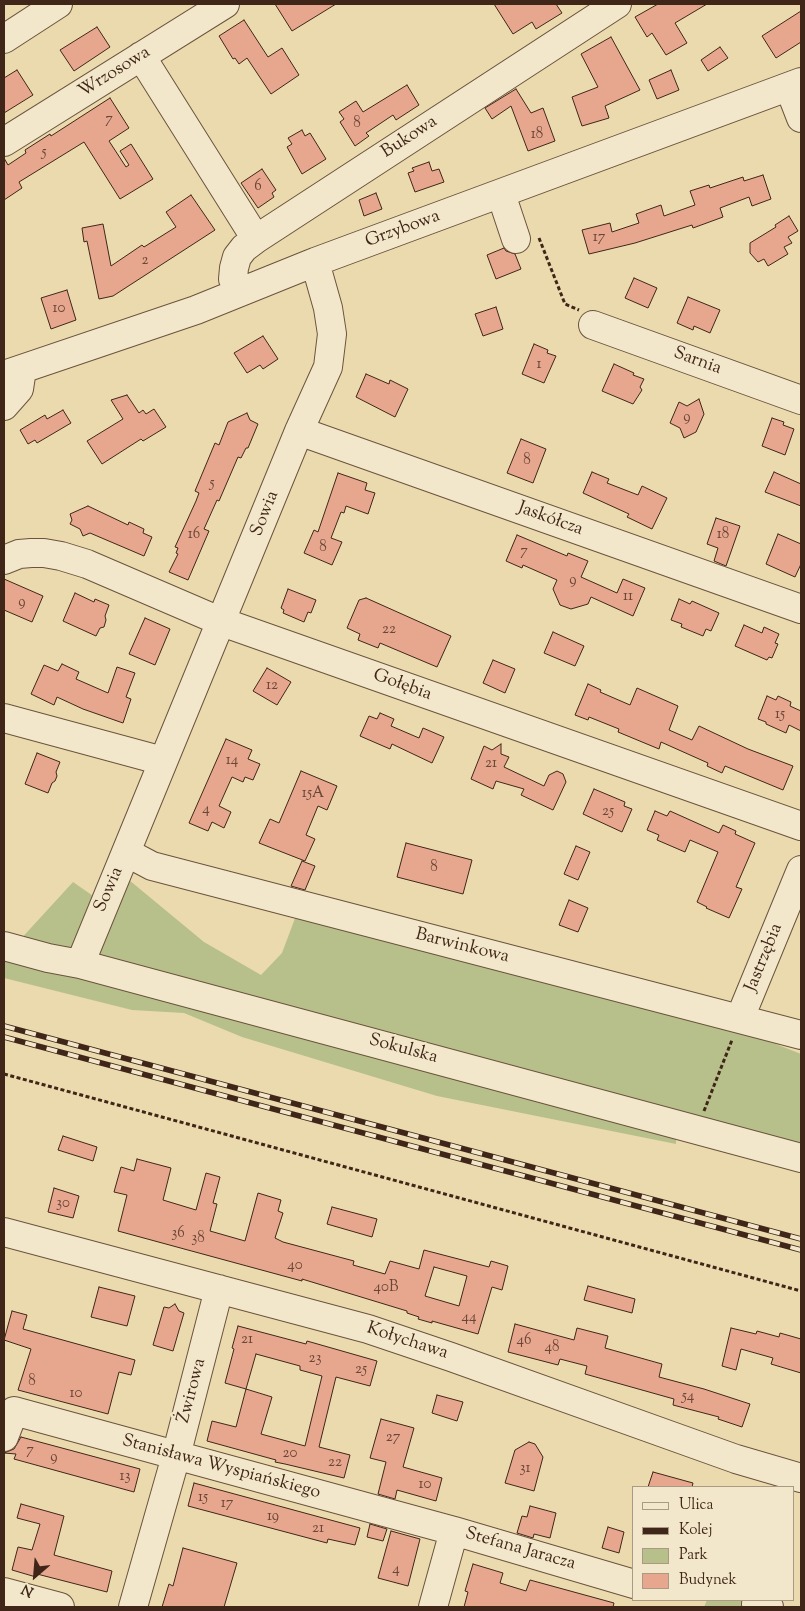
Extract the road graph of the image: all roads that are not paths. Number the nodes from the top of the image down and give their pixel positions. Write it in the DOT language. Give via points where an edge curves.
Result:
graph roads {
  1 [pos="58,4"];
  2 [pos="226,4"];
  3 [pos="617,4"];
  4 [pos="8,29"];
  5 [pos="141,56"];
  6 [pos="795,84"];
  7 [pos="801,118"];
  8 [pos="4,142"];
  9 [pos="501,194"];
  10 [pos="256,239"];
  11 [pos="516,239"];
  12 [pos="315,262"];
  13 [pos="238,292"];
  14 [pos="593,325"];
  15 [pos="13,372"];
  16 [pos="801,400"];
  17 [pos="4,406"];
  18 [pos="299,431"];
  19 [pos="4,560"];
  20 [pos="801,609"];
  21 [pos="222,622"];
  22 [pos="4,718"];
  23 [pos="163,761"];
  24 [pos="801,826"];
  25 [pos="127,851"];
  26 [pos="801,870"];
  27 [pos="4,946"];
  28 [pos="80,964"];
  29 [pos="740,1018"];
  30 [pos="801,1035"];
  31 [pos="801,1158"];
  32 [pos="4,1232"];
  33 [pos="219,1289"];
  34 [pos="4,1437"];
  35 [pos="176,1456"];
  36 [pos="801,1478"];
  37 [pos="454,1531"];
  38 [pos="632,1583"];
  39 [pos="4,1592"];
  40 [pos="60,1607"];
  41 [pos="133,1607"];
  42 [pos="432,1607"];
  1 -- 4 [label="street"];
  2 -- 5 [label="street, Wrzosowa"];
  3 -- 10 [label="street, Bukowa"];
  5 -- 8 [label="street, Wrzosowa"];
  5 -- 10 [label="street"];
  6 -- 7 [label="street"];
  6 -- 9 [label="street, Grzybowa"];
  9 -- 11 [label="street"];
  9 -- 12 [label="street, Grzybowa"];
  10 -- 13 [label="street, Bukowa" via="244,248 236,263 233,280"];
  12 -- 13 [label="street, Grzybowa"];
  12 -- 18 [label="street, Sowia" via="328,308 331,350 322,383"];
  13 -- 15 [label="street, Grzybowa"];
  14 -- 16 [label="street, Sarnia"];
  15 -- 17 [label="street" via="19,388"];
  18 -- 20 [label="street, Jaskółcza"];
  18 -- 21 [label="street, Sowia"];
  19 -- 21 [label="street, Gołębia" via="31,553 61,556"];
  21 -- 23 [label="street, Sowia"];
  21 -- 24 [label="street, Gołębia"];
  22 -- 23 [label="street"];
  23 -- 25 [label="street, Sowia"];
  25 -- 28 [label="street, Sowia"];
  25 -- 29 [label="street, Barwinkowa" via="152,866"];
  26 -- 29 [label="street, Jastrzębia"];
  27 -- 28 [label="street, Sokulska"];
  28 -- 31 [label="street, Sokulska"];
  29 -- 30 [label="street, Barwinkowa"];
  32 -- 33 [label="street, Kołychawa"];
  33 -- 35 [label="street, Żwirowa"];
  33 -- 36 [label="street, Kołychawa" via="407,1341 736,1459"];
  34 -- 35 [label="street, Stanisława Wyspiańskiego" via="14,1412"];
  35 -- 37 [label="street, Stanisława Wyspiańskiego"];
  35 -- 41 [label="street, Żwirowa"];
  37 -- 38 [label="street, Stefana Jaracza"];
  37 -- 42 [label="street, Stefana Jaracza"];
  39 -- 40 [label="street"];
}
